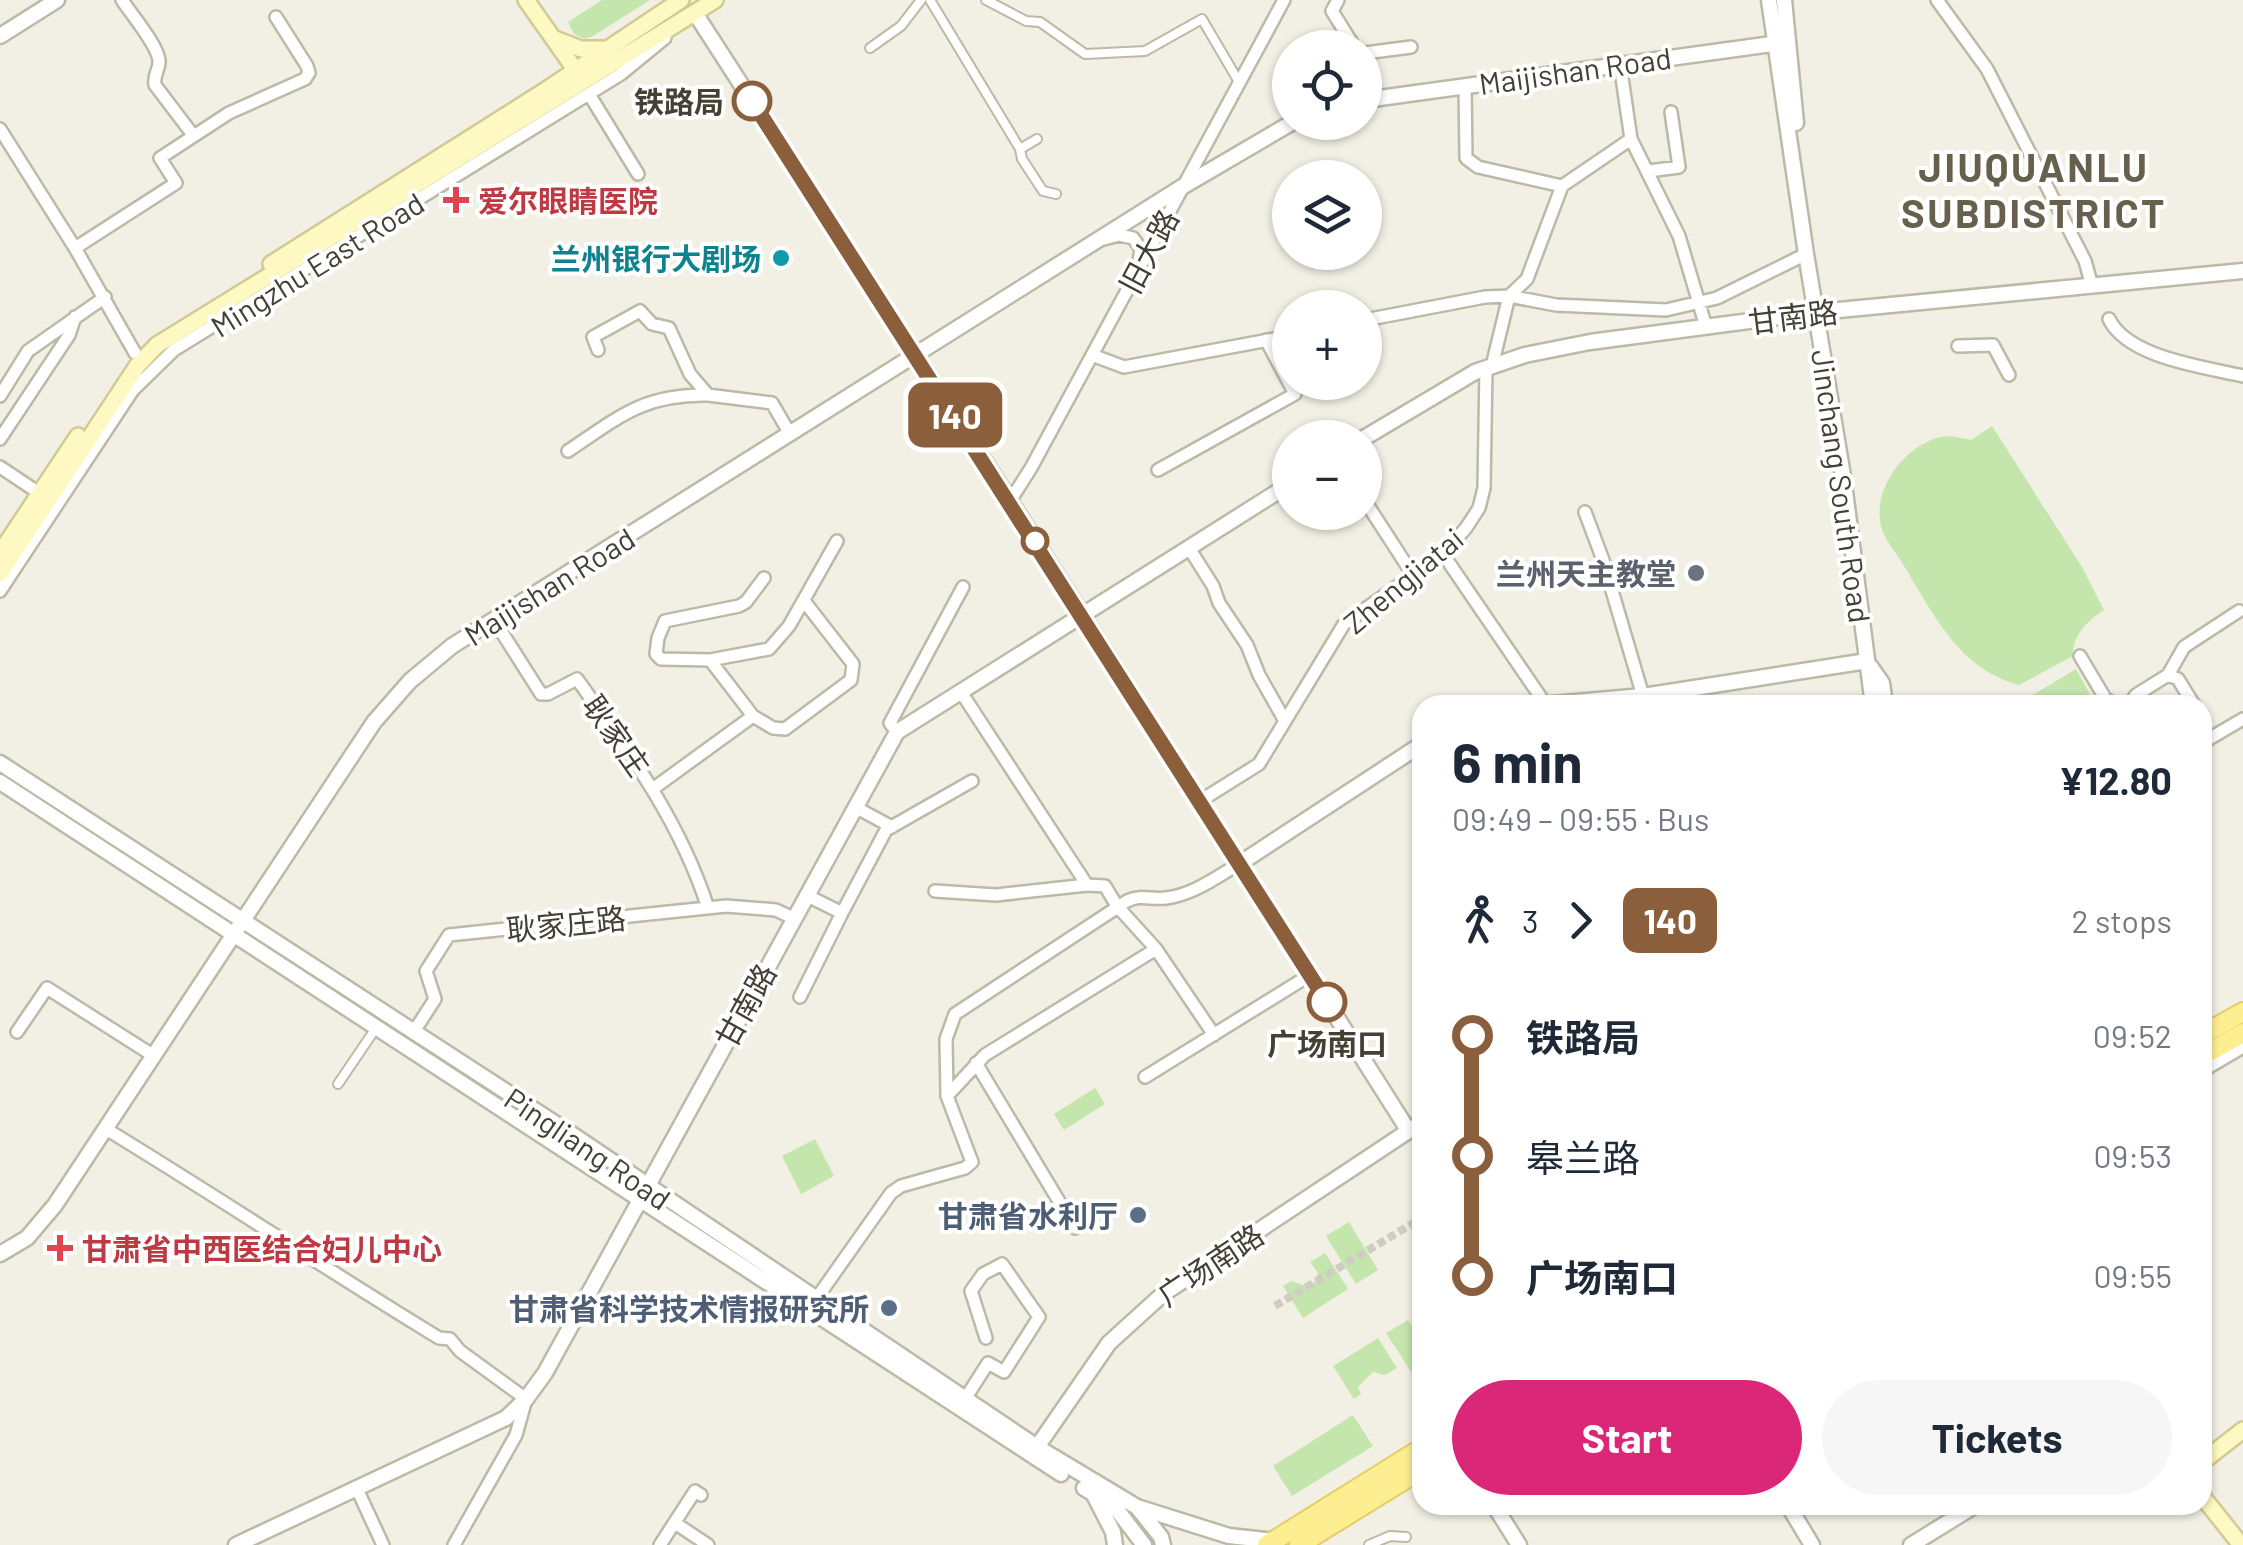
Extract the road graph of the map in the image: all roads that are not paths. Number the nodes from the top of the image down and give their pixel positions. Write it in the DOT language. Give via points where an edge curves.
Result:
graph roads {
  1 [pos="57,0"];
  2 [pos="122,0"];
  3 [pos="526,0"];
  4 [pos="717,0"];
  5 [pos="921,0"];
  6 [pos="930,0"];
  7 [pos="986,0"];
  8 [pos="1284,0"];
  9 [pos="1338,0"];
  10 [pos="1769,0"];
  11 [pos="1937,0"];
  12 [pos="1788,2"];
  13 [pos="688,4"];
  14 [pos="34,6"];
  15 [pos="276,17"];
  16 [pos="1344,30"];
  17 [pos="0,36"];
  18 [pos="555,38"];
  19 [pos="1780,42"];
  20 [pos="1410,47"];
  21 [pos="870,48"];
  22 [pos="606,49"];
  23 [pos="1382,51"];
  24 [pos="1620,64"];
  25 [pos="583,82"];
  26 [pos="1239,82"];
  27 [pos="1465,86"];
  28 [pos="1382,98"];
  29 [pos="1671,112"];
  30 [pos="1216,124"];
  31 [pos="0,129"];
  32 [pos="1272,134"];
  33 [pos="193,135"];
  34 [pos="1036,139"];
  35 [pos="1631,139"];
  36 [pos="1256,143"];
  37 [pos="1020,149"];
  38 [pos="1649,172"];
  39 [pos="638,174"];
  40 [pos="1562,186"];
  41 [pos="1182,187"];
  42 [pos="1056,194"];
  43 [pos="75,248"];
  44 [pos="1086,248"];
  45 [pos="1806,254"];
  46 [pos="2243,271"];
  47 [pos="1132,278"];
  48 [pos="2092,286"];
  49 [pos="1509,296"];
  50 [pos="104,297"];
  51 [pos="1700,304"];
  52 [pos="1818,312"];
  53 [pos="75,317"];
  54 [pos="1382,317"];
  55 [pos="2110,319"];
  56 [pos="210,322"];
  57 [pos="1706,327"];
  58 [pos="1272,339"];
  59 [pos="1266,340"];
  60 [pos="1958,346"];
  61 [pos="598,350"];
  62 [pos="135,353"];
  63 [pos="916,356"];
  64 [pos="1092,356"];
  65 [pos="1489,367"];
  66 [pos="2009,375"];
  67 [pos="2243,376"];
  68 [pos="0,396"];
  69 [pos="708,396"];
  70 [pos="1382,428"];
  71 [pos="790,434"];
  72 [pos="0,439"];
  73 [pos="568,451"];
  74 [pos="0,466"];
  75 [pos="1158,470"];
  76 [pos="39,493"];
  77 [pos="1272,495"];
  78 [pos="1010,501"];
  79 [pos="1585,512"];
  80 [pos="1382,526"];
  81 [pos="838,541"];
  82 [pos="1189,548"];
  83 [pos="0,553"];
  84 [pos="1443,554"];
  85 [pos="0,574"];
  86 [pos="1414,574"];
  87 [pos="764,578"];
  88 [pos="963,587"];
  89 [pos="0,591"];
  90 [pos="804,601"];
  91 [pos="2240,611"];
  92 [pos="1082,616"];
  93 [pos="494,620"];
  94 [pos="2080,656"];
  95 [pos="710,660"];
  96 [pos="1866,661"];
  97 [pos="2168,676"];
  98 [pos="961,692"];
  99 [pos="1537,695"];
  100 [pos="1643,695"];
  101 [pos="1649,695"];
  102 [pos="1871,695"];
  103 [pos="1884,695"];
  104 [pos="2103,695"];
  105 [pos="2136,695"];
  106 [pos="2188,695"];
  107 [pos="753,716"];
  108 [pos="2243,719"];
  109 [pos="1284,722"];
  110 [pos="897,732"];
  111 [pos="2212,737"];
  112 [pos="1412,751"];
  113 [pos="0,764"];
  114 [pos="972,781"];
  115 [pos="0,782"];
  116 [pos="654,788"];
  117 [pos="1200,802"];
  118 [pos="856,807"];
  119 [pos="892,827"];
  120 [pos="1239,864"];
  121 [pos="1087,886"];
  122 [pos="935,891"];
  123 [pos="806,895"];
  124 [pos="1118,906"];
  125 [pos="708,908"];
  126 [pos="842,914"];
  127 [pos="793,918"];
  128 [pos="244,921"];
  129 [pos="236,934"];
  130 [pos="1156,950"];
  131 [pos="1310,975"];
  132 [pos="800,996"];
  133 [pos="2243,1012"];
  134 [pos="376,1028"];
  135 [pos="2212,1029"];
  136 [pos="17,1032"];
  137 [pos="413,1033"];
  138 [pos="2243,1033"];
  139 [pos="1214,1035"];
  140 [pos="2243,1047"];
  141 [pos="2212,1050"];
  142 [pos="154,1056"];
  143 [pos="976,1064"];
  144 [pos="2212,1065"];
  145 [pos="1146,1077"];
  146 [pos="338,1084"];
  147 [pos="946,1096"];
  148 [pos="1412,1128"];
  149 [pos="106,1129"];
  150 [pos="1408,1130"];
  151 [pos="643,1193"];
  152 [pos="1075,1228"];
  153 [pos="0,1254"];
  154 [pos="813,1305"];
  155 [pos="986,1338"];
  156 [pos="526,1399"];
  157 [pos="965,1399"];
  158 [pos="2243,1430"];
  159 [pos="2243,1440"];
  160 [pos="1037,1447"];
  161 [pos="1412,1454"];
  162 [pos="2212,1454"];
  163 [pos="2212,1464"];
  164 [pos="1412,1475"];
  165 [pos="356,1488"];
  166 [pos="701,1494"];
  167 [pos="1094,1494"];
  168 [pos="1137,1506"];
  169 [pos="2212,1509"];
  170 [pos="1500,1515"];
  171 [pos="1794,1515"];
  172 [pos="1960,1515"];
  173 [pos="675,1522"];
  174 [pos="1406,1537"];
  175 [pos="1271,1543"];
  176 [pos="236,1545"];
  177 [pos="383,1545"];
  178 [pos="454,1545"];
  179 [pos="660,1545"];
  180 [pos="708,1545"];
  181 [pos="1114,1545"];
  182 [pos="1144,1545"];
  183 [pos="1163,1545"];
  184 [pos="1300,1545"];
  185 [pos="1369,1545"];
  186 [pos="1519,1545"];
  187 [pos="1812,1545"];
  188 [pos="1912,1545"];
  189 [pos="2241,1545"];
  1 -- 14 [label="street"];
  2 -- 33 [label="street" via="156,50 155,85"];
  3 -- 18 [label="main road"];
  4 -- 13 [label="main road"];
  5 -- 21 [label="street" via="901,26"];
  6 -- 37 [label="street"];
  7 -- 26 [label="street" via="1040,22 1085,54 1145,50 1202,19"];
  8 -- 26 [label="street, 旧大路"];
  9 -- 16 [label="street" via="1332,11"];
  10 -- 19 [label="street, Jinchang South Road"];
  11 -- 48 [label="street" via="1987,69"];
  12 -- 19 [label="street, Jinchang South Road"];
  13 -- 22 [label="main road, Mingzhu East Road"];
  13 -- 25 [label="main road, Mingzhu East Road"];
  13 -- 63 [label="street"];
  14 -- 17 [label="street"];
  15 -- 33 [label="street" via="309,74"];
  18 -- 22 [label="main road" via="581,49"];
  18 -- 25 [label="main road"];
  19 -- 24 [label="street, Maijishan Road"];
  19 -- 45 [label="street, Jinchang South Road"];
  19 -- 52 [label="street, Jinchang South Road" via="1820,278"];
  20 -- 23 [label="street"];
  22 -- 25 [label="main road, Mingzhu East Road"];
  24 -- 27 [label="street, Maijishan Road"];
  24 -- 35 [label="street"];
  25 -- 39 [label="street"];
  25 -- 56 [label="main road, Mingzhu East Road"];
  25 -- 62 [label="main road, Mingzhu East Road"];
  26 -- 30 [label="street, 旧大路"];
  27 -- 28 [label="street, Maijishan Road"];
  27 -- 40 [label="street" via="1466,158 1478,167"];
  29 -- 38 [label="street" via="1678,167"];
  30 -- 36 [label="street" via="1211,142 1217,153"];
  30 -- 41 [label="street, 旧大路"];
  31 -- 43 [label="street"];
  32 -- 36 [label="street, Maijishan Road"];
  33 -- 43 [label="street" via="160,158 176,184"];
  34 -- 37 [label="street"];
  35 -- 38 [label="street"];
  35 -- 40 [label="street"];
  36 -- 41 [label="street, Maijishan Road"];
  37 -- 42 [label="street" via="1044,191"];
  38 -- 51 [label="street"];
  40 -- 49 [label="street, Zhengjiatai" via="1527,279"];
  41 -- 44 [label="street, Maijishan Road"];
  41 -- 47 [label="street, 旧大路"];
  43 -- 50 [label="street"];
  44 -- 47 [label="street" via="1113,236 1133,238 1141,255"];
  44 -- 63 [label="street, Maijishan Road"];
  45 -- 51 [label="street"];
  45 -- 52 [label="street, Jinchang South Road"];
  46 -- 48 [label="street, 甘南路"];
  47 -- 64 [label="street, 旧大路"];
  48 -- 52 [label="street, 甘南路"];
  49 -- 51 [label="street" via="1611,310"];
  49 -- 54 [label="street"];
  49 -- 65 [label="street, Zhengjiatai"];
  50 -- 53 [label="street"];
  50 -- 62 [label="street"];
  51 -- 57 [label="street"];
  52 -- 57 [label="street, 甘南路"];
  52 -- 96 [label="street, Jinchang South Road"];
  53 -- 68 [label="street" via="28,351"];
  53 -- 72 [label="street"];
  55 -- 67 [label="street" via="2141,348"];
  56 -- 85 [label="main road, Mingzhu East Road" via="158,345 137,366"];
  56 -- 89 [label="street, Mingzhu East Road" via="132,390"];
  57 -- 65 [label="street, 甘南路" via="1590,342"];
  58 -- 59 [label="street"];
  59 -- 64 [label="street" via="1124,367"];
  59 -- 75 [label="street" via="1295,394"];
  60 -- 66 [label="street" via="1993,345"];
  61 -- 69 [label="street" via="593,336 640,312 669,328"];
  62 -- 76 [label="main road, Mingzhu East Road"];
  63 -- 71 [label="street, Maijishan Road"];
  63 -- 78 [label="street"];
  64 -- 78 [label="street, 旧大路"];
  65 -- 70 [label="street, 甘南路"];
  65 -- 84 [label="street, Zhengjiatai" via="1484,488 1472,518"];
  69 -- 71 [label="street" via="772,403"];
  69 -- 73 [label="street" via="674,395 626,412"];
  71 -- 93 [label="street, Maijishan Road"];
  74 -- 76 [label="street"];
  76 -- 83 [label="main road, Mingzhu East Road"];
  77 -- 82 [label="street, 甘南路"];
  78 -- 92 [label="street"];
  79 -- 100 [label="street"];
  80 -- 86 [label="street"];
  81 -- 90 [label="street"];
  82 -- 92 [label="street, 甘南路"];
  82 -- 109 [label="street" via="1248,645"];
  84 -- 86 [label="street, Zhengjiatai"];
  84 -- 99 [label="street"];
  86 -- 109 [label="street, Zhengjiatai" via="1344,624"];
  87 -- 95 [label="street" via="739,606 666,621 658,638 661,659"];
  88 -- 110 [label="street" via="890,723"];
  90 -- 95 [label="street" via="769,649"];
  90 -- 107 [label="street" via="852,664 851,680 785,729"];
  91 -- 97 [label="street" via="2184,647"];
  92 -- 98 [label="street, 甘南路"];
  92 -- 117 [label="street"];
  93 -- 116 [label="street, 耿家庄" via="541,694 577,679"];
  93 -- 128 [label="street, Maijishan Road" via="410,681 374,722"];
  94 -- 104 [label="street"];
  95 -- 107 [label="street"];
  96 -- 101 [label="street"];
  96 -- 102 [label="street, Jinchang South Road"];
  96 -- 103 [label="street, Jinchang South Road"];
  97 -- 105 [label="street"];
  97 -- 106 [label="street"];
  98 -- 110 [label="street, 甘南路"];
  98 -- 121 [label="street"];
  107 -- 116 [label="street"];
  108 -- 111 [label="street"];
  109 -- 117 [label="street, Zhengjiatai" via="1258,764"];
  110 -- 118 [label="street, 甘南路"];
  112 -- 120 [label="street"];
  113 -- 128 [label="street, Pingliang Road"];
  114 -- 119 [label="street"];
  115 -- 129 [label="street, Pingliang Road"];
  116 -- 125 [label="street, 耿家庄"];
  117 -- 120 [label="street"];
  118 -- 119 [label="street"];
  118 -- 123 [label="street, 甘南路"];
  119 -- 126 [label="street"];
  120 -- 124 [label="street" via="1190,893 1136,896"];
  120 -- 131 [label="street"];
  121 -- 122 [label="street" via="996,895"];
  121 -- 124 [label="street" via="1105,886"];
  123 -- 126 [label="street"];
  123 -- 127 [label="street, 甘南路"];
  124 -- 130 [label="street"];
  124 -- 147 [label="street" via="955,1014 946,1039"];
  125 -- 127 [label="street, 耿家庄路" via="776,910"];
  125 -- 137 [label="street, 耿家庄路" via="449,935 426,971 435,999"];
  126 -- 132 [label="street"];
  127 -- 151 [label="street, 甘南路"];
  128 -- 129 [label="street, Maijishan Road"];
  128 -- 137 [label="street, Pingliang Road"];
  129 -- 134 [label="street, Pingliang Road"];
  129 -- 142 [label="street, Maijishan Road"];
  130 -- 139 [label="street"];
  130 -- 143 [label="street"];
  131 -- 139 [label="street"];
  131 -- 150 [label="street"];
  133 -- 135 [label="main road"];
  134 -- 146 [label="street"];
  134 -- 151 [label="street, Pingliang Road"];
  136 -- 142 [label="street" via="47,988"];
  137 -- 151 [label="street, Pingliang Road"];
  138 -- 141 [label="main road"];
  139 -- 145 [label="street"];
  140 -- 144 [label="street"];
  142 -- 149 [label="street, Maijishan Road"];
  143 -- 147 [label="street"];
  143 -- 152 [label="street"];
  147 -- 154 [label="street" via="972,1162 891,1193"];
  148 -- 150 [label="street, 广场南路"];
  149 -- 153 [label="street, Maijishan Road" via="55,1206 27,1238"];
  149 -- 156 [label="street" via="362,1292 439,1338 450,1338"];
  150 -- 160 [label="street, 广场南路" via="1132,1320 1090,1366"];
  151 -- 154 [label="street, Pingliang Road"];
  151 -- 156 [label="street, 甘南路"];
  154 -- 157 [label="street, Pingliang Road"];
  154 -- 167 [label="street"];
  155 -- 157 [label="street" via="971,1291 982,1274 1002,1264 1039,1317 1004,1372 988,1363"];
  156 -- 165 [label="street, 甘南路" via="506,1418"];
  156 -- 178 [label="street" via="516,1435"];
  157 -- 160 [label="street, Pingliang Road"];
  158 -- 162 [label="main road"];
  159 -- 163 [label="main road"];
  160 -- 168 [label="street, Pingliang Road"];
  161 -- 175 [label="main road"];
  164 -- 184 [label="main road"];
  165 -- 176 [label="street, 甘南路"];
  165 -- 177 [label="street"];
  166 -- 173 [label="street" via="695,1491"];
  167 -- 181 [label="street"];
  167 -- 182 [label="street" via="1115,1507"];
  168 -- 175 [label="street"];
  168 -- 183 [label="street, Pingliang Road"];
  169 -- 189 [label="main road"];
  170 -- 186 [label="street"];
  171 -- 187 [label="street"];
  172 -- 188 [label="street"];
  173 -- 179 [label="street"];
  173 -- 180 [label="street"];
  174 -- 185 [label="street"];
}
